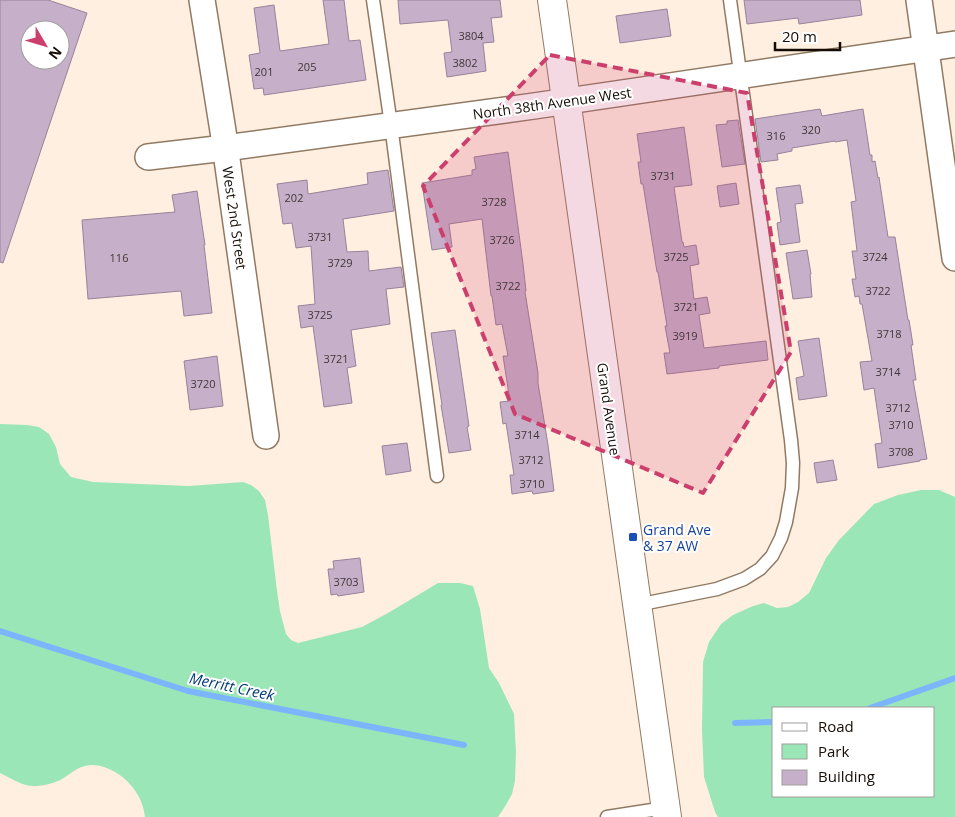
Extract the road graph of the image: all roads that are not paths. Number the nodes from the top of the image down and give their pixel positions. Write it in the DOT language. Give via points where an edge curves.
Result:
graph roads {
  1 [pos="202,0"];
  2 [pos="372,0"];
  3 [pos="552,0"];
  4 [pos="730,0"];
  5 [pos="919,0"];
  6 [pos="955,44"];
  7 [pos="926,48"];
  8 [pos="741,76"];
  9 [pos="567,101"];
  10 [pos="391,125"];
  11 [pos="225,148"];
  12 [pos="148,157"];
  13 [pos="955,258"];
  14 [pos="266,436"];
  15 [pos="436,476"];
  16 [pos="637,605"];
  17 [pos="666,813"];
  18 [pos="607,817"];
  1 -- 11 [label="street, West 2nd Street"];
  2 -- 10 [label="lane"];
  3 -- 9 [label="main road, Grand Avenue"];
  4 -- 8 [label="lane"];
  5 -- 7 [label="street"];
  6 -- 7 [label="street, North 38th Avenue West"];
  7 -- 8 [label="street, North 38th Avenue West"];
  7 -- 13 [label="street"];
  8 -- 9 [label="street, North 38th Avenue West"];
  8 -- 16 [label="lane" via="791,440 792,488 786,522 772,556 744,579 717,589"];
  9 -- 10 [label="street, North 38th Avenue West"];
  9 -- 16 [label="main road, Grand Avenue"];
  10 -- 11 [label="street, North 38th Avenue West"];
  10 -- 15 [label="lane"];
  11 -- 12 [label="street, North 38th Avenue West"];
  11 -- 14 [label="street, West 2nd Street"];
  16 -- 17 [label="main road, Grand Avenue"];
  17 -- 18 [label="lane"];
}
